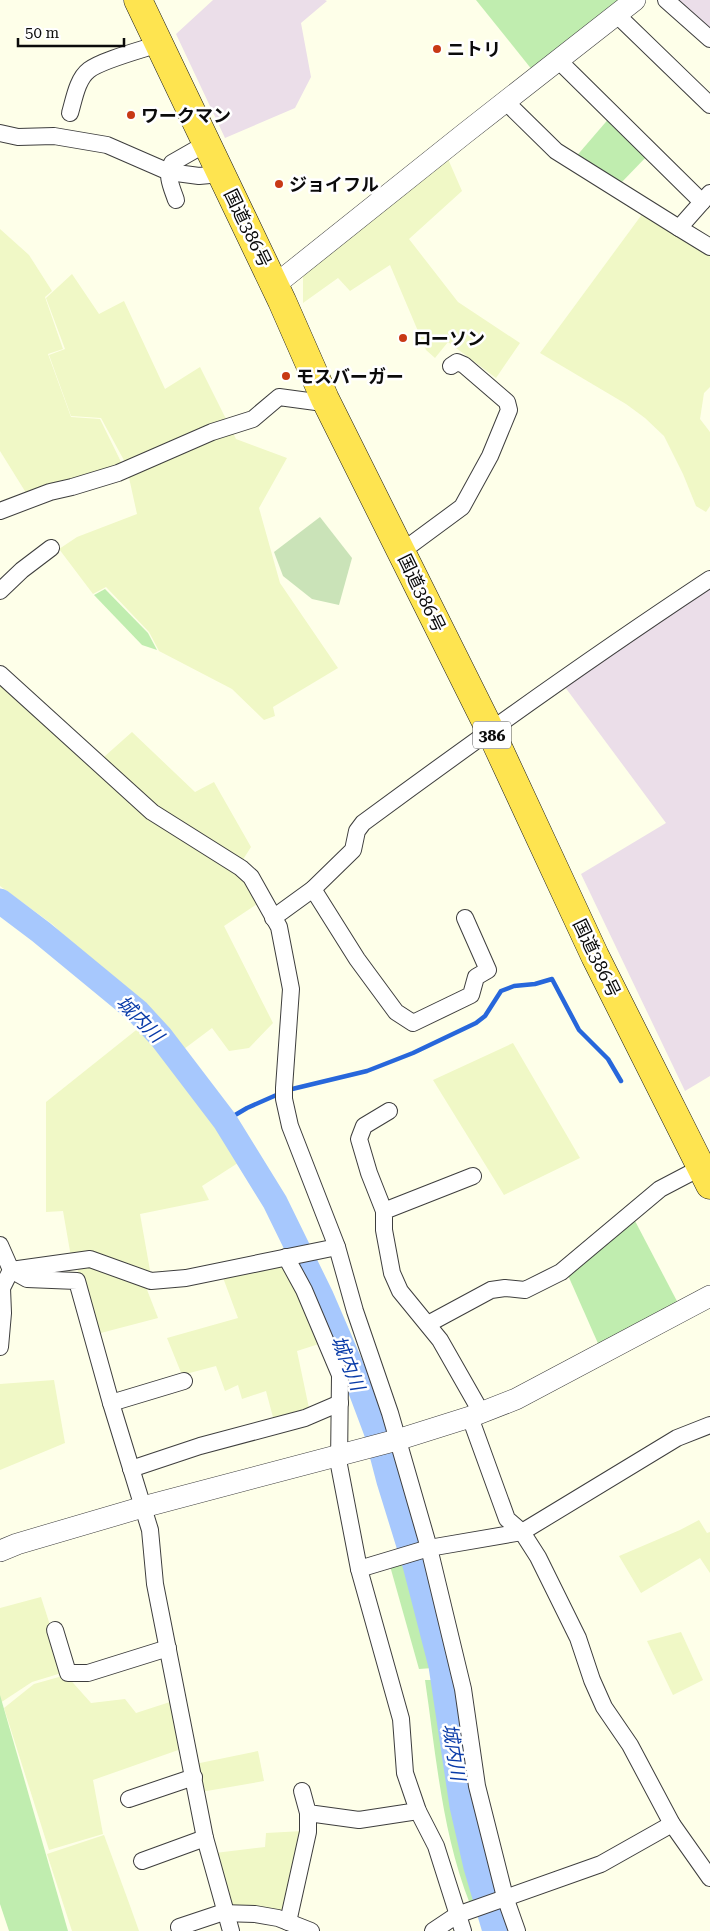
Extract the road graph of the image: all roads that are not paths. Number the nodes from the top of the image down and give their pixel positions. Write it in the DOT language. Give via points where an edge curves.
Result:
graph roads {
  1 [pos="138,0"];
  2 [pos="635,0"];
  3 [pos="666,0"];
  4 [pos="616,14"];
  5 [pos="710,39"];
  6 [pos="159,44"];
  7 [pos="558,60"];
  8 [pos="505,101"];
  9 [pos="710,105"];
  10 [pos="70,113"];
  11 [pos="0,132"];
  12 [pos="207,143"];
  13 [pos="170,168"];
  14 [pos="222,174"];
  15 [pos="706,198"];
  16 [pos="176,200"];
  17 [pos="679,228"];
  18 [pos="710,247"];
  19 [pos="275,285"];
  20 [pos="451,366"];
  21 [pos="325,399"];
  22 [pos="0,511"];
  23 [pos="52,548"];
  24 [pos="401,552"];
  25 [pos="710,579"];
  26 [pos="0,592"];
  27 [pos="0,674"];
  28 [pos="490,730"];
  29 [pos="313,889"];
  30 [pos="273,918"];
  31 [pos="466,918"];
  32 [pos="389,1111"];
  33 [pos="473,1176"];
  34 [pos="706,1176"];
  35 [pos="384,1211"];
  36 [pos="0,1245"];
  37 [pos="337,1247"];
  38 [pos="288,1257"];
  39 [pos="11,1270"];
  40 [pos="1,1288"];
  41 [pos="710,1296"];
  42 [pos="428,1324"];
  43 [pos="0,1347"];
  44 [pos="184,1381"];
  45 [pos="340,1403"];
  46 [pos="111,1404"];
  47 [pos="476,1414"];
  48 [pos="710,1425"];
  49 [pos="397,1440"];
  50 [pos="340,1456"];
  51 [pos="131,1469"];
  52 [pos="143,1507"];
  53 [pos="522,1532"];
  54 [pos="429,1548"];
  55 [pos="0,1551"];
  56 [pos="359,1569"];
  57 [pos="55,1630"];
  58 [pos="168,1648"];
  59 [pos="194,1777"];
  60 [pos="302,1792"];
  61 [pos="130,1799"];
  62 [pos="418,1811"];
  63 [pos="308,1813"];
  64 [pos="672,1824"];
  65 [pos="205,1838"];
  66 [pos="142,1861"];
  67 [pos="710,1878"];
  68 [pos="500,1899"];
  69 [pos="226,1914"];
  70 [pos="457,1915"];
  71 [pos="288,1922"];
  72 [pos="179,1927"];
  73 [pos="231,1931"];
  74 [pos="311,1931"];
  75 [pos="434,1931"];
  76 [pos="463,1931"];
  77 [pos="517,1931"];
  1 -- 6 [label="highway, 国道386号 / 386"];
  2 -- 4 [label="street"];
  3 -- 5 [label="street"];
  4 -- 7 [label="street"];
  4 -- 9 [label="street"];
  6 -- 10 [label="street" via="88,71 80,83"];
  6 -- 12 [label="highway, 国道386号 / 386"];
  7 -- 8 [label="street"];
  7 -- 15 [label="street"];
  8 -- 17 [label="street" via="556,151"];
  8 -- 19 [label="street"];
  11 -- 13 [label="street" via="18,137 54,136 107,145"];
  12 -- 13 [label="street"];
  12 -- 14 [label="highway, 国道386号 / 386"];
  13 -- 14 [label="street" via="199,176"];
  13 -- 16 [label="street" via="169,179"];
  14 -- 19 [label="highway, 国道386号 / 386"];
  15 -- 17 [label="street"];
  17 -- 18 [label="street"];
  19 -- 21 [label="highway, 国道386号 / 386"];
  20 -- 24 [label="street" via="457,362 464,365 506,402 509,410 490,456 462,507"];
  21 -- 22 [label="street" via="316,402 279,397 253,419 212,432 118,473 50,492"];
  21 -- 24 [label="highway, 国道386号 / 386"];
  23 -- 26 [label="street" via="22,570"];
  24 -- 28 [label="highway, 国道386号 / 386"];
  25 -- 28 [label="street"];
  27 -- 30 [label="street" via="152,812 241,868 251,877"];
  28 -- 29 [label="street" via="360,827 353,850"];
  28 -- 34 [label="highway, 国道386号 / 386" via="595,956"];
  29 -- 30 [label="street"];
  29 -- 31 [label="street" via="396,1012 413,1023 471,995 476,977 488,970"];
  30 -- 37 [label="street" via="279,927 291,989 284,1093 290,1126"];
  32 -- 35 [label="street" via="364,1126 359,1139"];
  33 -- 35 [label="street"];
  34 -- 42 [label="street" via="660,1189 561,1272 525,1290 491,1290"];
  35 -- 42 [label="street" via="392,1273 400,1290"];
  36 -- 39 [label="street"];
  37 -- 38 [label="street"];
  37 -- 49 [label="street"];
  38 -- 39 [label="street" via="186,1278 151,1281 90,1259"];
  38 -- 45 [label="street" via="340,1375"];
  39 -- 40 [label="street"];
  39 -- 46 [label="street" via="27,1279 77,1281"];
  40 -- 43 [label="street" via="4,1313"];
  41 -- 47 [label="street" via="516,1399"];
  42 -- 47 [label="street" via="440,1340"];
  44 -- 46 [label="street"];
  45 -- 50 [label="street"];
  45 -- 51 [label="street" via="305,1418 200,1446"];
  46 -- 51 [label="street"];
  47 -- 49 [label="street"];
  47 -- 53 [label="street" via="507,1519"];
  48 -- 53 [label="street" via="677,1438"];
  49 -- 50 [label="street"];
  49 -- 54 [label="street"];
  50 -- 52 [label="street"];
  50 -- 56 [label="street"];
  51 -- 52 [label="street"];
  52 -- 55 [label="street"];
  52 -- 58 [label="street" via="150,1530 155,1584"];
  53 -- 54 [label="street"];
  53 -- 64 [label="street" via="578,1638 604,1707 630,1745"];
  54 -- 56 [label="street"];
  54 -- 68 [label="street" via="463,1689 477,1786"];
  56 -- 62 [label="street" via="401,1719 405,1773"];
  57 -- 58 [label="street" via="68,1673 88,1673"];
  58 -- 59 [label="street"];
  59 -- 61 [label="street"];
  59 -- 65 [label="street"];
  60 -- 63 [label="street"];
  62 -- 63 [label="street" via="359,1820"];
  62 -- 70 [label="street" via="436,1846"];
  63 -- 71 [label="street" via="308,1832"];
  64 -- 67 [label="street"];
  64 -- 68 [label="street" via="600,1864"];
  65 -- 66 [label="street"];
  65 -- 69 [label="street"];
  68 -- 70 [label="street"];
  68 -- 77 [label="street"];
  69 -- 71 [label="street" via="255,1914"];
  69 -- 72 [label="street"];
  69 -- 73 [label="street"];
  70 -- 75 [label="street"];
  70 -- 76 [label="street"];
  71 -- 74 [label="street"];
}
